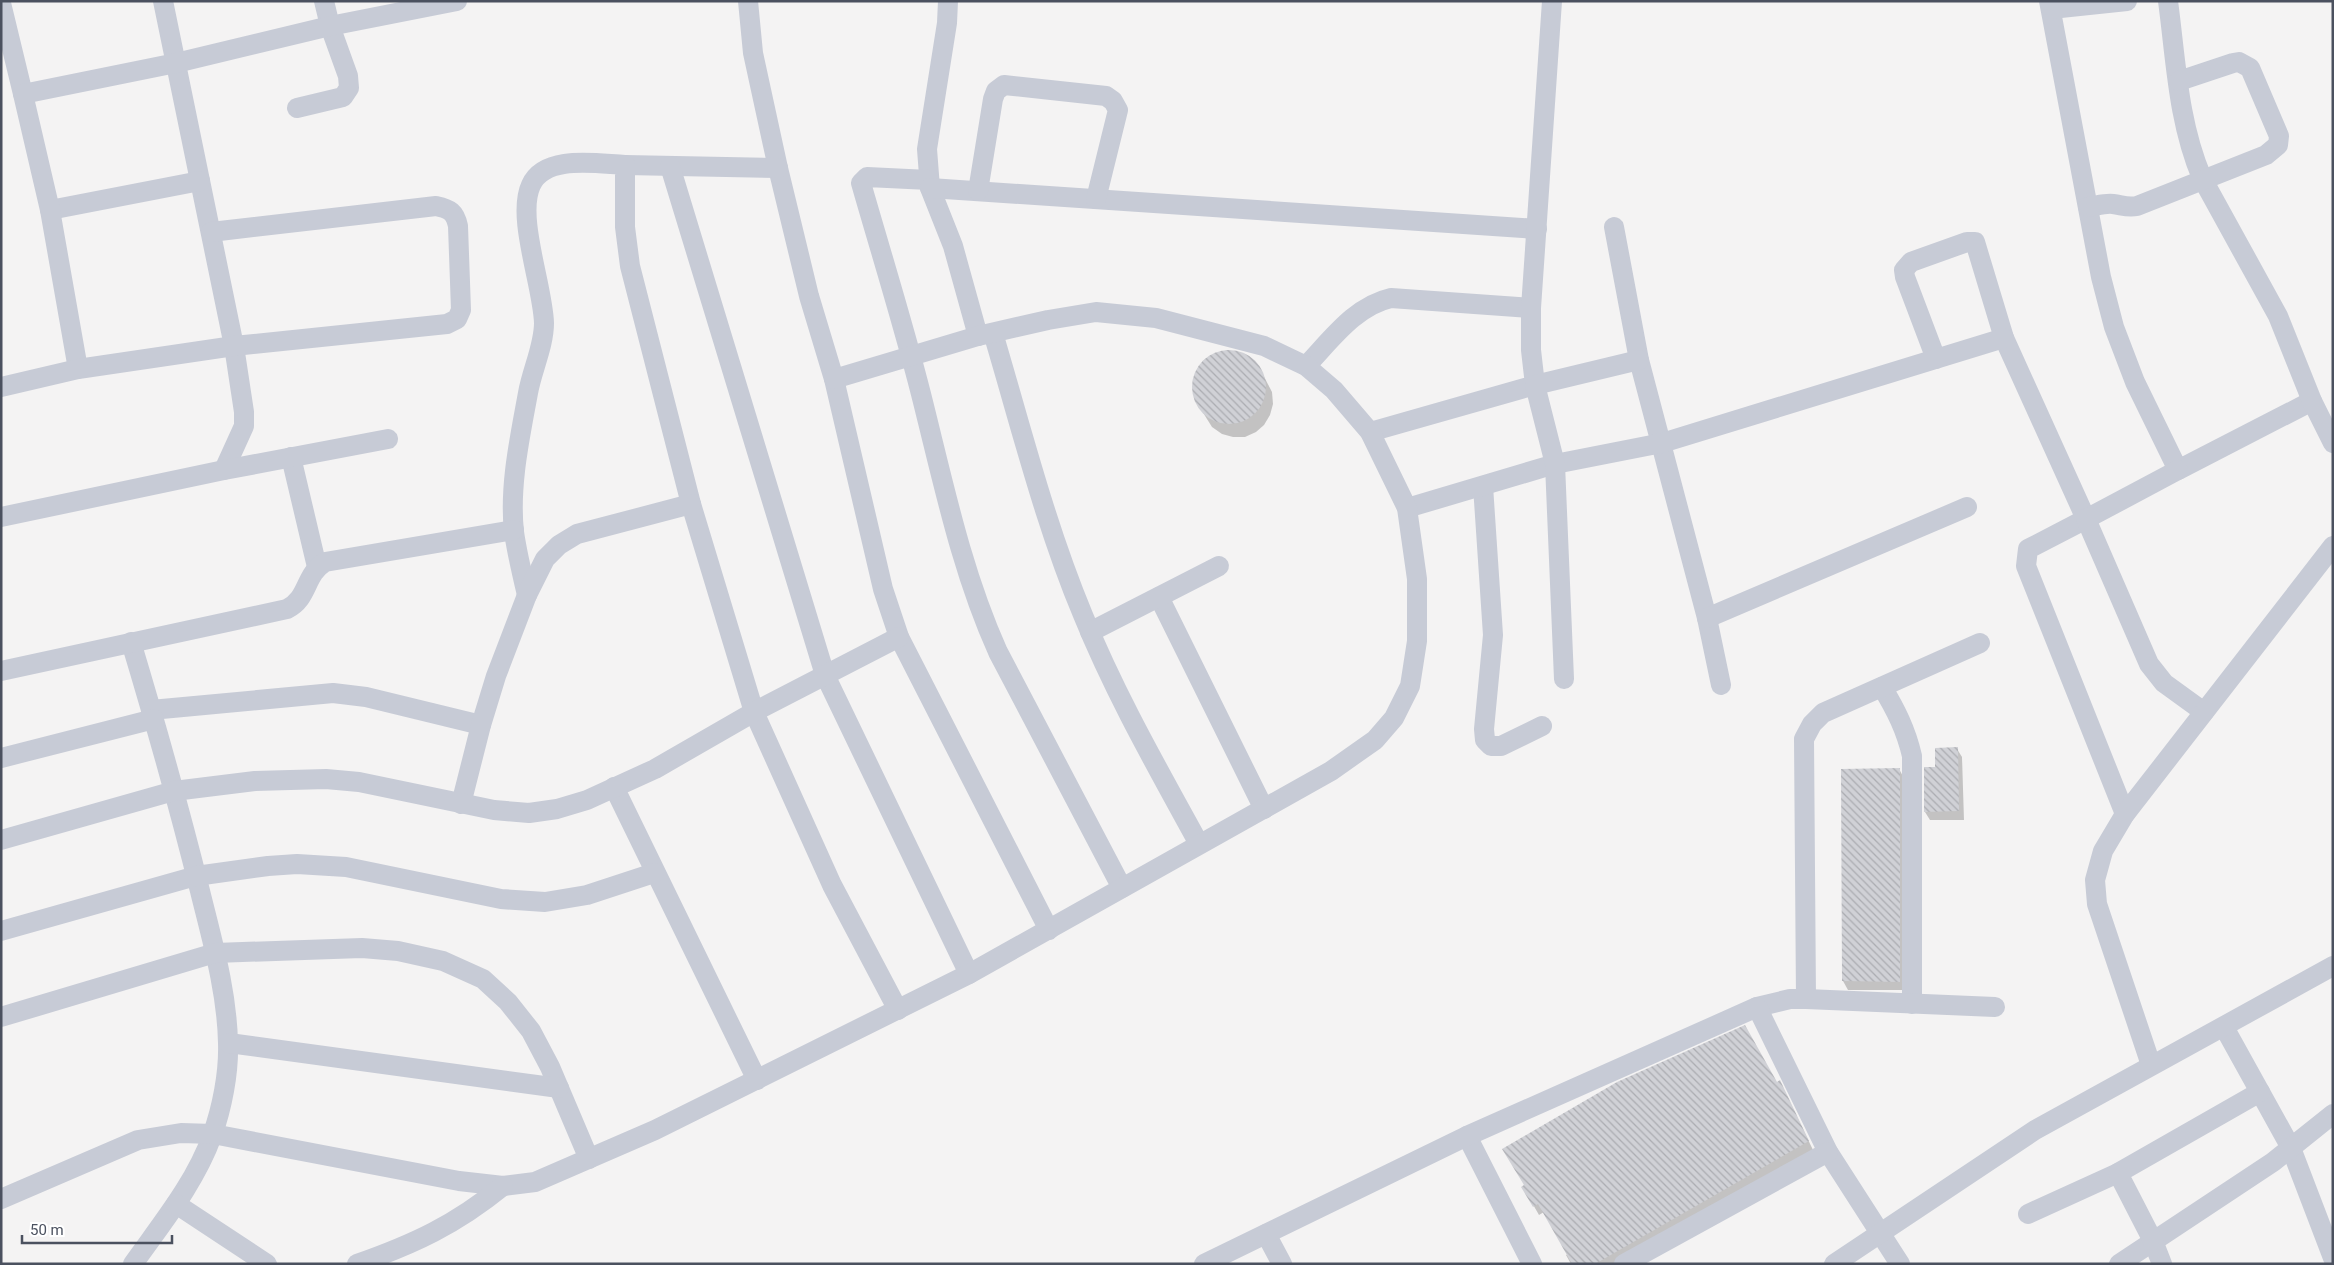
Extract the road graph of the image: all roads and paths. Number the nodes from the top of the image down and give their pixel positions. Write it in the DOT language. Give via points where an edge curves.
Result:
graph roads {
  1 [pos="163,1"];
  2 [pos="324,1"];
  3 [pos="457,1"];
  4 [pos="748,1"];
  5 [pos="948,1"];
  6 [pos="1552,1"];
  7 [pos="2127,1"];
  8 [pos="2168,1"];
  9 [pos="1,3"];
  10 [pos="2050,5"];
  11 [pos="330,26"];
  12 [pos="176,63"];
  13 [pos="2179,81"];
  14 [pos="23,94"];
  15 [pos="297,108"];
  16 [pos="625,165"];
  17 [pos="670,166"];
  18 [pos="778,168"];
  19 [pos="2202,178"];
  20 [pos="200,181"];
  21 [pos="930,184"];
  22 [pos="978,191"];
  23 [pos="1096,199"];
  24 [pos="2088,207"];
  25 [pos="50,210"];
  26 [pos="1614,228"];
  27 [pos="1537,229"];
  28 [pos="211,232"];
  29 [pos="1531,308"];
  30 [pos="985,335"];
  31 [pos="2004,338"];
  32 [pos="234,346"];
  33 [pos="912,356"];
  34 [pos="1936,359"];
  35 [pos="1639,360"];
  36 [pos="1306,366"];
  37 [pos="78,369"];
  38 [pos="834,379"];
  39 [pos="1535,385"];
  40 [pos="1,387"];
  41 [pos="2312,401"];
  42 [pos="1370,432"];
  43 [pos="388,439"];
  44 [pos="1662,443"];
  45 [pos="2333,443"];
  46 [pos="291,457"];
  47 [pos="1555,464"];
  48 [pos="224,470"];
  49 [pos="2178,470"];
  50 [pos="1483,486"];
  51 [pos="691,504"];
  52 [pos="1967,507"];
  53 [pos="1407,508"];
  54 [pos="1,517"];
  55 [pos="2086,519"];
  56 [pos="514,530"];
  57 [pos="2333,546"];
  58 [pos="1219,566"];
  59 [pos="317,567"];
  60 [pos="527,595"];
  61 [pos="1159,597"];
  62 [pos="1707,618"];
  63 [pos="1090,632"];
  64 [pos="899,637"];
  65 [pos="132,642"];
  66 [pos="1980,643"];
  67 [pos="1,671"];
  68 [pos="825,675"];
  69 [pos="1564,679"];
  70 [pos="1721,685"];
  71 [pos="1882,687"];
  72 [pos="754,712"];
  73 [pos="2204,712"];
  74 [pos="153,715"];
  75 [pos="481,725"];
  76 [pos="1542,726"];
  77 [pos="1,758"];
  78 [pos="614,787"];
  79 [pos="174,792"];
  80 [pos="461,804"];
  81 [pos="1264,809"];
  82 [pos="2125,814"];
  83 [pos="1,840"];
  84 [pos="1199,844"];
  85 [pos="654,873"];
  86 [pos="196,876"];
  87 [pos="1122,888"];
  88 [pos="1049,930"];
  89 [pos="1,931"];
  90 [pos="215,953"];
  91 [pos="2333,966"];
  92 [pos="969,974"];
  93 [pos="1806,999"];
  94 [pos="1912,1004"];
  95 [pos="1757,1007"];
  96 [pos="1995,1007"];
  97 [pos="898,1010"];
  98 [pos="1,1018"];
  99 [pos="2224,1027"];
  100 [pos="228,1043"];
  101 [pos="2151,1065"];
  102 [pos="757,1080"];
  103 [pos="559,1088"];
  104 [pos="2260,1092"];
  105 [pos="2333,1114"];
  106 [pos="213,1134"];
  107 [pos="1467,1136"];
  108 [pos="2292,1148"];
  109 [pos="1828,1152"];
  110 [pos="589,1159"];
  111 [pos="2118,1173"];
  112 [pos="503,1186"];
  113 [pos="1,1199"];
  114 [pos="176,1204"];
  115 [pos="2028,1214"];
  116 [pos="1881,1233"];
  117 [pos="1266,1234"];
  118 [pos="2153,1241"];
  119 [pos="2333,1258"];
  120 [pos="133,1264"];
  121 [pos="267,1264"];
  122 [pos="357,1264"];
  123 [pos="1204,1264"];
  124 [pos="1282,1264"];
  125 [pos="1532,1264"];
  126 [pos="1624,1264"];
  127 [pos="1834,1264"];
  128 [pos="1900,1264"];
  129 [pos="2119,1264"];
  130 [pos="2162,1264"];
  1 -- 12 [label="street"];
  2 -- 11 [label="street"];
  3 -- 11 [label="street"];
  4 -- 18 [label="street" via="753,53"];
  5 -- 21 [label="street" via="927,150"];
  6 -- 27 [label="street"];
  7 -- 10 [label="street"];
  8 -- 13 [label="street"];
  9 -- 14 [label="street"];
  10 -- 24 [label="street"];
  11 -- 12 [label="street"];
  11 -- 15 [label="street" via="348,76 349,88 343,97"];
  12 -- 14 [label="street"];
  12 -- 20 [label="street"];
  13 -- 19 [label="street" via="2192,155"];
  13 -- 19 [label="street" via="2233,63 2246,64 2279,136 2278,145 2266,155"];
  14 -- 25 [label="street"];
  16 -- 17 [label="street"];
  16 -- 51 [label="street" via="625,227 630,266"];
  16 -- 56 [label="street" via="553,165 540,173 531,185 527,220 544,324 523,419 515,485"];
  17 -- 18 [label="street"];
  17 -- 68 [label="street"];
  18 -- 38 [label="street"];
  19 -- 24 [label="street" via="2136,206 2108,204"];
  19 -- 41 [label="street" via="2278,316"];
  20 -- 25 [label="street"];
  20 -- 28 [label="street"];
  21 -- 22 [label="street"];
  21 -- 30 [label="street"];
  21 -- 33 [label="street" via="867,177 861,183"];
  22 -- 23 [label="street"];
  22 -- 23 [label="street" via="993,99 1004,85 1106,96 1113,101 1118,110"];
  23 -- 27 [label="street"];
  24 -- 49 [label="street" via="2114,327 2135,382"];
  25 -- 37 [label="street"];
  26 -- 35 [label="street"];
  27 -- 29 [label="street"];
  28 -- 32 [label="street"];
  28 -- 32 [label="street" via="436,206 448,208 455,215 458,226 458,319 447,324"];
  29 -- 36 [label="street" via="1391,298 1378,301 1361,311"];
  29 -- 39 [label="street" via="1530,350"];
  30 -- 33 [label="street"];
  30 -- 36 [label="street" via="1096,312 1156,318 1264,346"];
  30 -- 63 [label="street" via="1062,561"];
  31 -- 34 [label="street"];
  31 -- 34 [label="street" via="1978,249 1975,242 1967,242 1911,262 1904,270"];
  31 -- 55 [label="street"];
  32 -- 37 [label="street"];
  32 -- 48 [label="street" via="244,426"];
  33 -- 38 [label="street"];
  33 -- 87 [label="street" via="960,548 984,620"];
  34 -- 44 [label="street"];
  35 -- 39 [label="street"];
  35 -- 44 [label="street"];
  36 -- 42 [label="street" via="1334,390"];
  37 -- 40 [label="street"];
  38 -- 64 [label="street" via="881,580"];
  39 -- 42 [label="street"];
  39 -- 47 [label="street"];
  41 -- 45 [label="street"];
  41 -- 49 [label="street"];
  42 -- 53 [label="street"];
  43 -- 46 [label="street"];
  44 -- 47 [label="street"];
  44 -- 62 [label="street"];
  46 -- 48 [label="street"];
  46 -- 59 [label="street"];
  47 -- 50 [label="street"];
  47 -- 69 [label="street"];
  48 -- 54 [label="street"];
  49 -- 55 [label="street"];
  50 -- 53 [label="street"];
  50 -- 76 [label="street" via="1493,635 1485,740 1491,746 1501,746"];
  51 -- 60 [label="street" via="577,534 560,544 545,559"];
  51 -- 72 [label="street"];
  52 -- 62 [label="street"];
  53 -- 81 [label="street" via="1417,579 1417,641 1410,686 1394,718 1375,740 1331,771"];
  55 -- 73 [label="street" via="2149,664 2164,683"];
  55 -- 82 [label="street" via="2028,549 2026,566"];
  56 -- 59 [label="street" via="325,562"];
  56 -- 60 [label="street"];
  57 -- 73 [label="street"];
  58 -- 61 [label="street"];
  59 -- 65 [label="street" via="301,599 287,609"];
  60 -- 75 [label="street"];
  61 -- 63 [label="street"];
  61 -- 81 [label="street"];
  62 -- 70 [label="street"];
  63 -- 84 [label="street" via="1125,707"];
  64 -- 68 [label="street"];
  64 -- 88 [label="street"];
  65 -- 67 [label="street"];
  65 -- 74 [label="street"];
  66 -- 71 [label="street"];
  68 -- 72 [label="street"];
  68 -- 92 [label="street"];
  71 -- 93 [label="street" via="1823,713 1804,739"];
  71 -- 94 [label="street" via="1900,717 1912,756"];
  72 -- 78 [label="street" via="655,768"];
  72 -- 97 [label="street" via="832,885"];
  73 -- 82 [label="street"];
  74 -- 75 [label="street" via="334,693 366,697"];
  74 -- 77 [label="street"];
  74 -- 79 [label="street"];
  75 -- 80 [label="street"];
  78 -- 80 [label="street" via="587,800 529,813"];
  78 -- 85 [label="street"];
  79 -- 80 [label="street" via="255,781 326,779 383,786"];
  79 -- 83 [label="street"];
  79 -- 86 [label="street"];
  81 -- 84 [label="street"];
  82 -- 101 [label="street" via="2103,851 2095,880 2097,904"];
  84 -- 87 [label="street"];
  85 -- 86 [label="street" via="587,895 545,902 501,899 346,867 268,866"];
  85 -- 102 [label="street"];
  86 -- 89 [label="street"];
  86 -- 90 [label="street"];
  87 -- 88 [label="street"];
  88 -- 92 [label="street"];
  90 -- 98 [label="street"];
  90 -- 100 [label="street"];
  90 -- 103 [label="street" via="362,948 398,951 443,961 483,978 508,1002 531,1031"];
  91 -- 99 [label="street"];
  92 -- 97 [label="street"];
  93 -- 94 [label="street"];
  93 -- 95 [label="street" via="1790,999"];
  94 -- 96 [label="street"];
  95 -- 107 [label="street"];
  95 -- 109 [label="street"];
  97 -- 102 [label="street"];
  99 -- 101 [label="street"];
  99 -- 104 [label="street"];
  100 -- 103 [label="street"];
  100 -- 106 [label="street" via="225,1082"];
  101 -- 116 [label="street" via="2035,1130"];
  102 -- 110 [label="street"];
  103 -- 110 [label="street"];
  104 -- 108 [label="street"];
  104 -- 111 [label="street"];
  105 -- 108 [label="street"];
  106 -- 112 [label="street" via="459,1181"];
  106 -- 113 [label="street" via="181,1133 138,1140"];
  106 -- 114 [label="street" via="200,1165"];
  107 -- 117 [label="street"];
  107 -- 125 [label="street"];
  108 -- 118 [label="street"];
  108 -- 119 [label="street"];
  109 -- 116 [label="street"];
  109 -- 126 [label="street"];
  110 -- 112 [label="street" via="535,1182"];
  111 -- 115 [label="street"];
  111 -- 118 [label="street"];
  112 -- 122 [label="street" via="478,1207 433,1234"];
  114 -- 120 [label="street"];
  114 -- 121 [label="street"];
  116 -- 127 [label="street"];
  116 -- 128 [label="street"];
  117 -- 123 [label="street"];
  117 -- 124 [label="street"];
  118 -- 129 [label="street"];
  118 -- 130 [label="street"];
}
